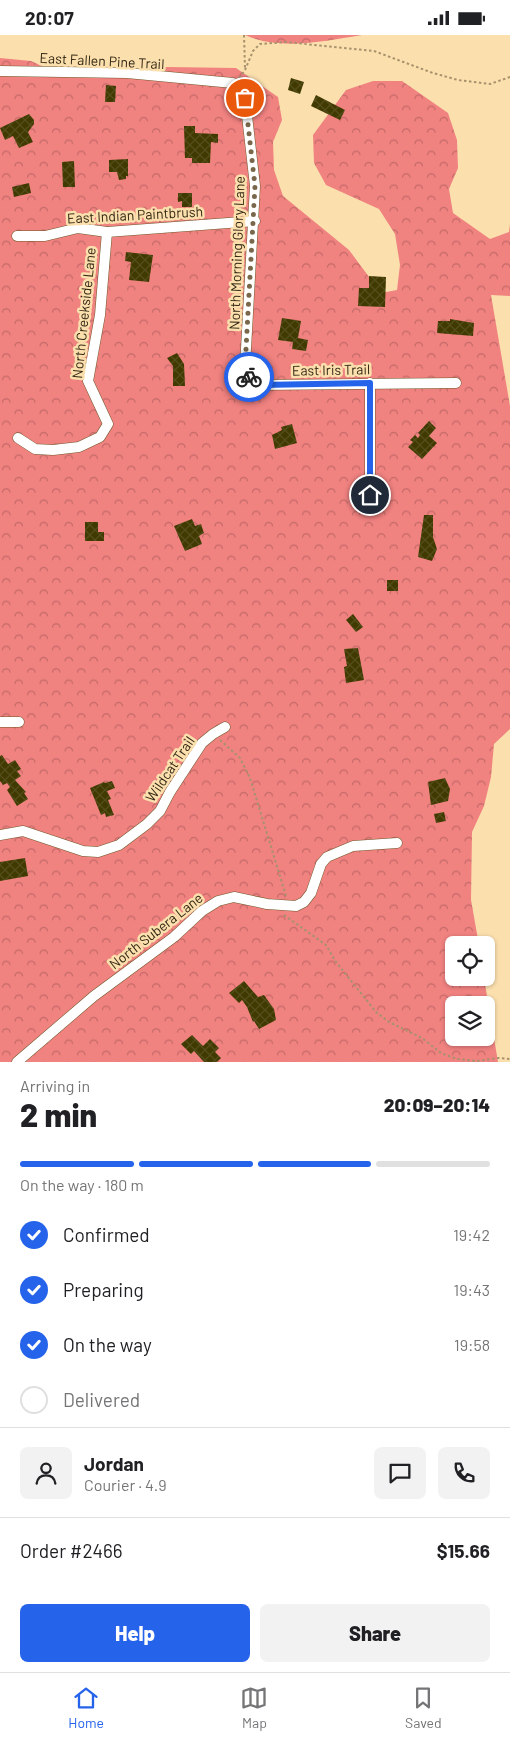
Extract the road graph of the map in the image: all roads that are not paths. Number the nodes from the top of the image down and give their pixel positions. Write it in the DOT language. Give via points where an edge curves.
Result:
graph roads {
  1 [pos="0,71"];
  2 [pos="234,83"];
  3 [pos="254,221"];
  4 [pos="107,231"];
  5 [pos="17,236"];
  6 [pos="245,367"];
  7 [pos="370,383"];
  8 [pos="456,383"];
  9 [pos="18,438"];
  10 [pos="370,495"];
  11 [pos="0,722"];
  12 [pos="19,722"];
  13 [pos="225,727"];
  14 [pos="0,835"];
  15 [pos="397,843"];
  16 [pos="17,1062"];
  1 -- 2 [label="street, East Fallen Pine Trail" via="127,73"];
  2 -- 3 [label="street, North Morning Glory Lane" via="245,98 250,129 255,186"];
  3 -- 4 [label="street, East Indian Paintbrush"];
  3 -- 6 [label="street, North Morning Glory Lane"];
  4 -- 5 [label="street, East Indian Paintbrush" via="78,228 45,236"];
  4 -- 9 [label="street, North Creekside Lane" via="100,315 88,381 108,424 100,437 79,447 35,449"];
  6 -- 7 [label="street, East Iris Trail" via="249,378 261,385"];
  7 -- 8 [label="street, East Iris Trail"];
  7 -- 10 [label="street"];
  11 -- 12 [label="street"];
  13 -- 14 [label="street, Wildcat Trail" via="202,743 160,811 119,845 98,852 83,851 23,831"];
  15 -- 16 [label="street, North Subera Lane" via="354,846 327,857 321,864 311,893 296,907 286,910 234,897 218,901 94,996"];
}
